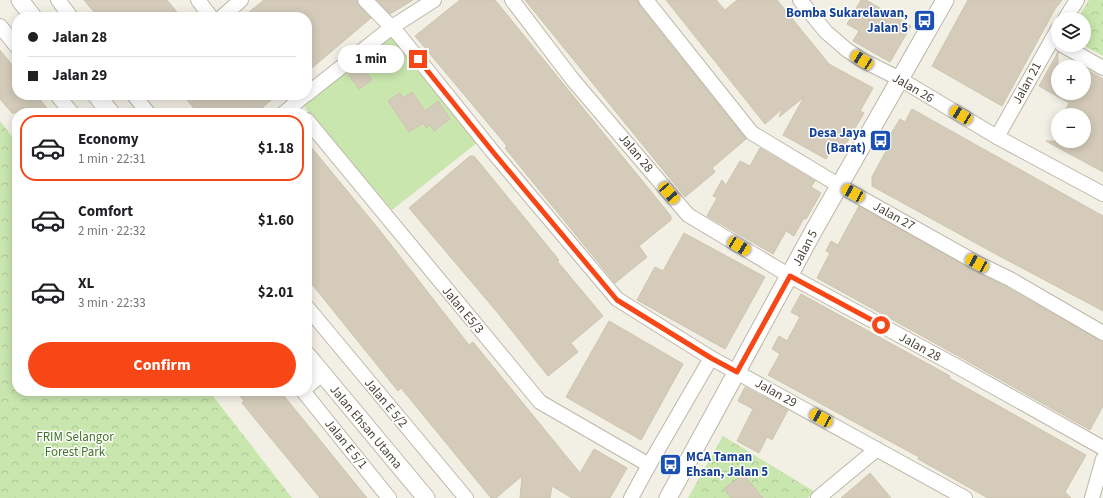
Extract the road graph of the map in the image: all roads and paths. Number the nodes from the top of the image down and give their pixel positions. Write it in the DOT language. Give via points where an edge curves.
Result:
graph roads {
  1 [pos="20,0"];
  2 [pos="58,0"];
  3 [pos="198,0"];
  4 [pos="241,0"];
  5 [pos="365,0"];
  6 [pos="434,0"];
  7 [pos="512,0"];
  8 [pos="646,0"];
  9 [pos="800,0"];
  10 [pos="945,0"];
  11 [pos="1077,0"];
  12 [pos="29,12"];
  13 [pos="67,12"];
  14 [pos="207,12"];
  15 [pos="228,12"];
  16 [pos="1069,12"];
  17 [pos="0,26"];
  18 [pos="392,27"];
  19 [pos="12,41"];
  20 [pos="1051,49"];
  21 [pos="1078,52"];
  22 [pos="1103,68"];
  23 [pos="900,79"];
  24 [pos="312,89"];
  25 [pos="61,100"];
  26 [pos="100,100"];
  27 [pos="138,100"];
  28 [pos="301,100"];
  29 [pos="68,108"];
  30 [pos="107,108"];
  31 [pos="144,108"];
  32 [pos="295,108"];
  33 [pos="312,126"];
  34 [pos="997,137"];
  35 [pos="840,186"];
  36 [pos="1103,194"];
  37 [pos="790,276"];
  38 [pos="312,313"];
  39 [pos="1103,333"];
  40 [pos="711,358"];
  41 [pos="312,361"];
  42 [pos="737,372"];
  43 [pos="322,374"];
  44 [pos="312,383"];
  45 [pos="307,396"];
  46 [pos="1103,448"];
  47 [pos="877,449"];
  48 [pos="1103,459"];
  49 [pos="649,465"];
  50 [pos="389,498"];
  51 [pos="426,498"];
  52 [pos="466,498"];
  53 [pos="632,498"];
  54 [pos="668,498"];
  55 [pos="818,498"];
  56 [pos="964,498"];
  57 [pos="1092,498"];
  1 -- 12 [label="street"];
  2 -- 13 [label="street"];
  3 -- 14 [label="street"];
  4 -- 15 [label="street"];
  5 -- 18 [label="street, Jalan 29"];
  6 -- 18 [label="street"];
  7 -- 37 [label="street, Jalan 28" via="573,80 688,215"];
  8 -- 35 [label="street, Jalan 27" via="752,133"];
  9 -- 23 [label="street, Jalan 26" via="826,32 847,50"];
  10 -- 23 [label="street, Jalan 5"];
  11 -- 16 [label="street"];
  17 -- 19 [label="street"];
  18 -- 24 [label="street"];
  18 -- 40 [label="street, Jalan 29" via="617,300"];
  20 -- 34 [label="street, Jalan 21"];
  21 -- 22 [label="street"];
  23 -- 34 [label="street, Jalan 26"];
  23 -- 35 [label="street, Jalan 5"];
  25 -- 29 [label="street"];
  26 -- 30 [label="street"];
  27 -- 31 [label="street"];
  28 -- 32 [label="street"];
  33 -- 49 [label="street, Jalan E5/3" via="540,402"];
  34 -- 36 [label="street, Jalan 26"];
  35 -- 37 [label="street, Jalan 5"];
  35 -- 39 [label="street, Jalan 27"];
  37 -- 42 [label="street, Jalan 5"];
  37 -- 46 [label="street, Jalan 28"];
  38 -- 52 [label="street, Jalan E 5/2"];
  40 -- 42 [label="street, Jalan 29"];
  40 -- 49 [label="street"];
  41 -- 43 [label="street, Jalan Ehsan Utama"];
  42 -- 47 [label="street, Jalan 29"];
  42 -- 54 [label="street, Jalan 5"];
  43 -- 44 [label="street"];
  43 -- 51 [label="street, Jalan Ehsan Utama"];
  45 -- 50 [label="street, Jalan E 5/1"];
  47 -- 55 [label="street"];
  47 -- 56 [label="street, Jalan 29"];
  48 -- 57 [label="street"];
  49 -- 53 [label="street"];
}
